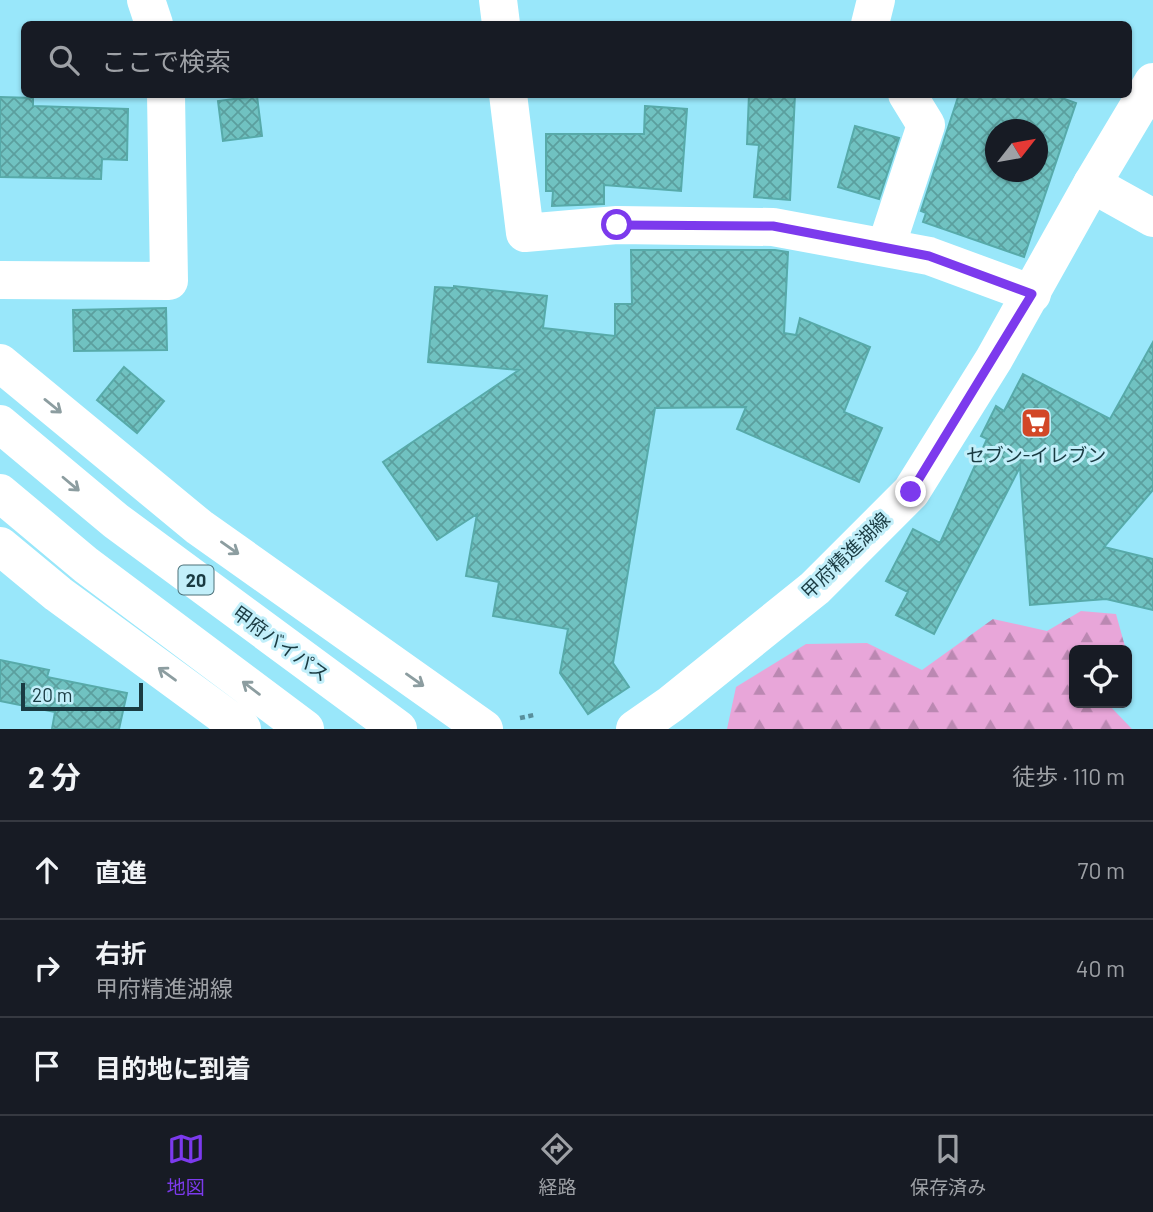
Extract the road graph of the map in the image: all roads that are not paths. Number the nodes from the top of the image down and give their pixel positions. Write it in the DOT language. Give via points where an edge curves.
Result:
graph roads {
  1 [pos="146,0"];
  2 [pos="498,0"];
  3 [pos="876,0"];
  4 [pos="153,21"];
  5 [pos="501,21"];
  6 [pos="871,21"];
  7 [pos="1153,82"];
  8 [pos="166,98"];
  9 [pos="509,98"];
  10 [pos="909,98"];
  11 [pos="1092,184"];
  12 [pos="1153,218"];
  13 [pos="886,247"];
  14 [pos="0,280"];
  15 [pos="1032,294"];
  16 [pos="0,363"];
  17 [pos="0,424"];
  18 [pos="0,493"];
  19 [pos="0,546"];
  20 [pos="242,729"];
  21 [pos="306,729"];
  22 [pos="398,729"];
  23 [pos="484,729"];
  24 [pos="635,729"];
  1 -- 4 [label="main road"];
  2 -- 5 [label="main road"];
  3 -- 6 [label="main road"];
  7 -- 11 [label="main road, 甲府精進湖線"];
  8 -- 14 [label="main road" via="169,281"];
  9 -- 13 [label="main road" via="526,233 617,225 773,226"];
  10 -- 13 [label="main road" via="926,125"];
  11 -- 12 [label="main road"];
  11 -- 15 [label="main road, 甲府精進湖線"];
  13 -- 15 [label="main road" via="929,256"];
  15 -- 24 [label="main road, 甲府精進湖線" via="911,492 815,588"];
  16 -- 23 [label="main road, one-way" via="200,527"];
  17 -- 22 [label="main road, 甲府バイパス / 20, one-way" via="116,521"];
  21 -- 18 [label="main road, one-way" via="86,565"];
  20 -- 19 [label="main road, one-way"];
}
